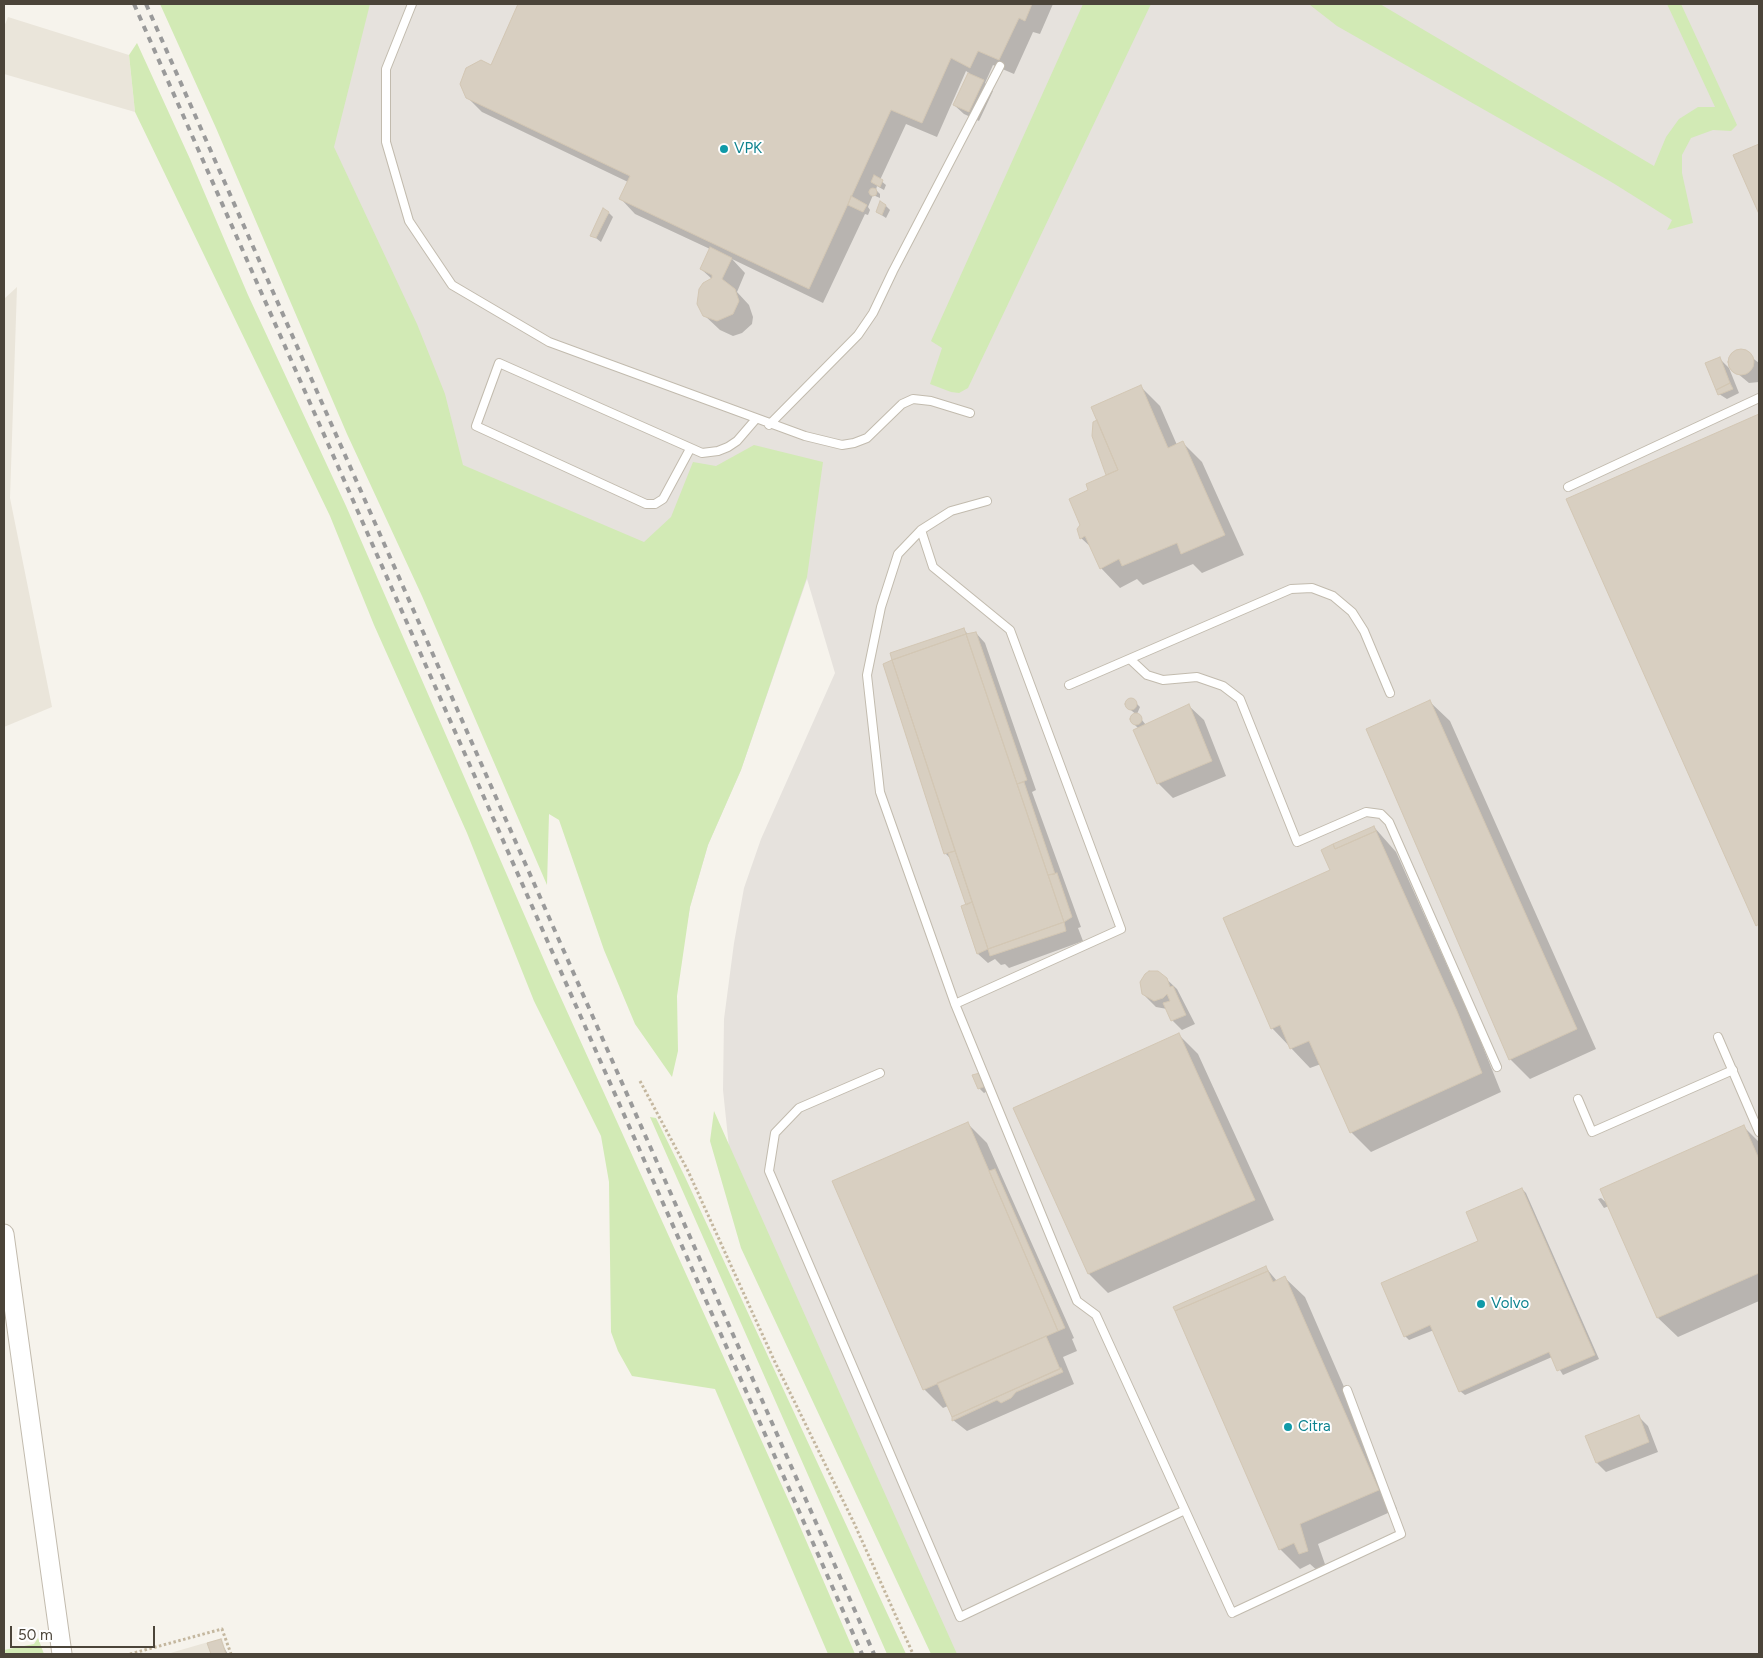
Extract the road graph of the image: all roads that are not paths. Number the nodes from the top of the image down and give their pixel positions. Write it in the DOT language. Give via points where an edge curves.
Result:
graph roads {
  1 [pos="412,4"];
  2 [pos="1000,66"];
  3 [pos="1759,398"];
  4 [pos="970,413"];
  5 [pos="756,420"];
  6 [pos="769,425"];
  7 [pos="690,449"];
  8 [pos="1568,487"];
  9 [pos="987,501"];
  10 [pos="921,530"];
  11 [pos="1131,660"];
  12 [pos="1070,685"];
  13 [pos="1390,693"];
  14 [pos="955,1004"];
  15 [pos="1718,1037"];
  16 [pos="1496,1067"];
  17 [pos="1733,1070"];
  18 [pos="880,1073"];
  19 [pos="1578,1099"];
  20 [pos="1759,1132"];
  21 [pos="4,1234"];
  22 [pos="1347,1390"];
  23 [pos="1185,1510"];
  24 [pos="62,1654"];
  1 -- 5 [label="lane" via="386,69 386,142 410,222 452,285 549,342"];
  2 -- 6 [label="lane" via="892,271 874,313 858,335"];
  3 -- 8 [label="lane"];
  4 -- 6 [label="lane" via="913,399 902,404 867,438 842,445"];
  5 -- 6 [label="lane"];
  5 -- 7 [label="lane" via="728,447 710,453"];
  7 -- 7 [label="lane" via="499,363 476,426 646,504 655,504 663,499"];
  9 -- 10 [label="lane" via="951,511"];
  10 -- 14 [label="lane" via="898,554 881,607 868,675 880,792"];
  10 -- 14 [label="lane" via="933,567 1010,630 1121,929"];
  11 -- 12 [label="lane"];
  11 -- 13 [label="lane" via="1292,589 1312,588 1333,596 1352,612 1364,630"];
  11 -- 16 [label="lane" via="1147,675 1163,680 1197,677 1223,686 1240,699 1297,842 1366,812 1381,814 1389,822"];
  14 -- 23 [label="lane" via="1077,1301 1096,1316"];
  15 -- 17 [label="lane"];
  17 -- 19 [label="lane" via="1592,1132"];
  17 -- 20 [label="lane"];
  18 -- 23 [label="lane" via="799,1108 775,1133 769,1171 960,1617"];
  21 -- 24 [label="street"];
  22 -- 23 [label="lane" via="1400,1534 1232,1613"];
}
